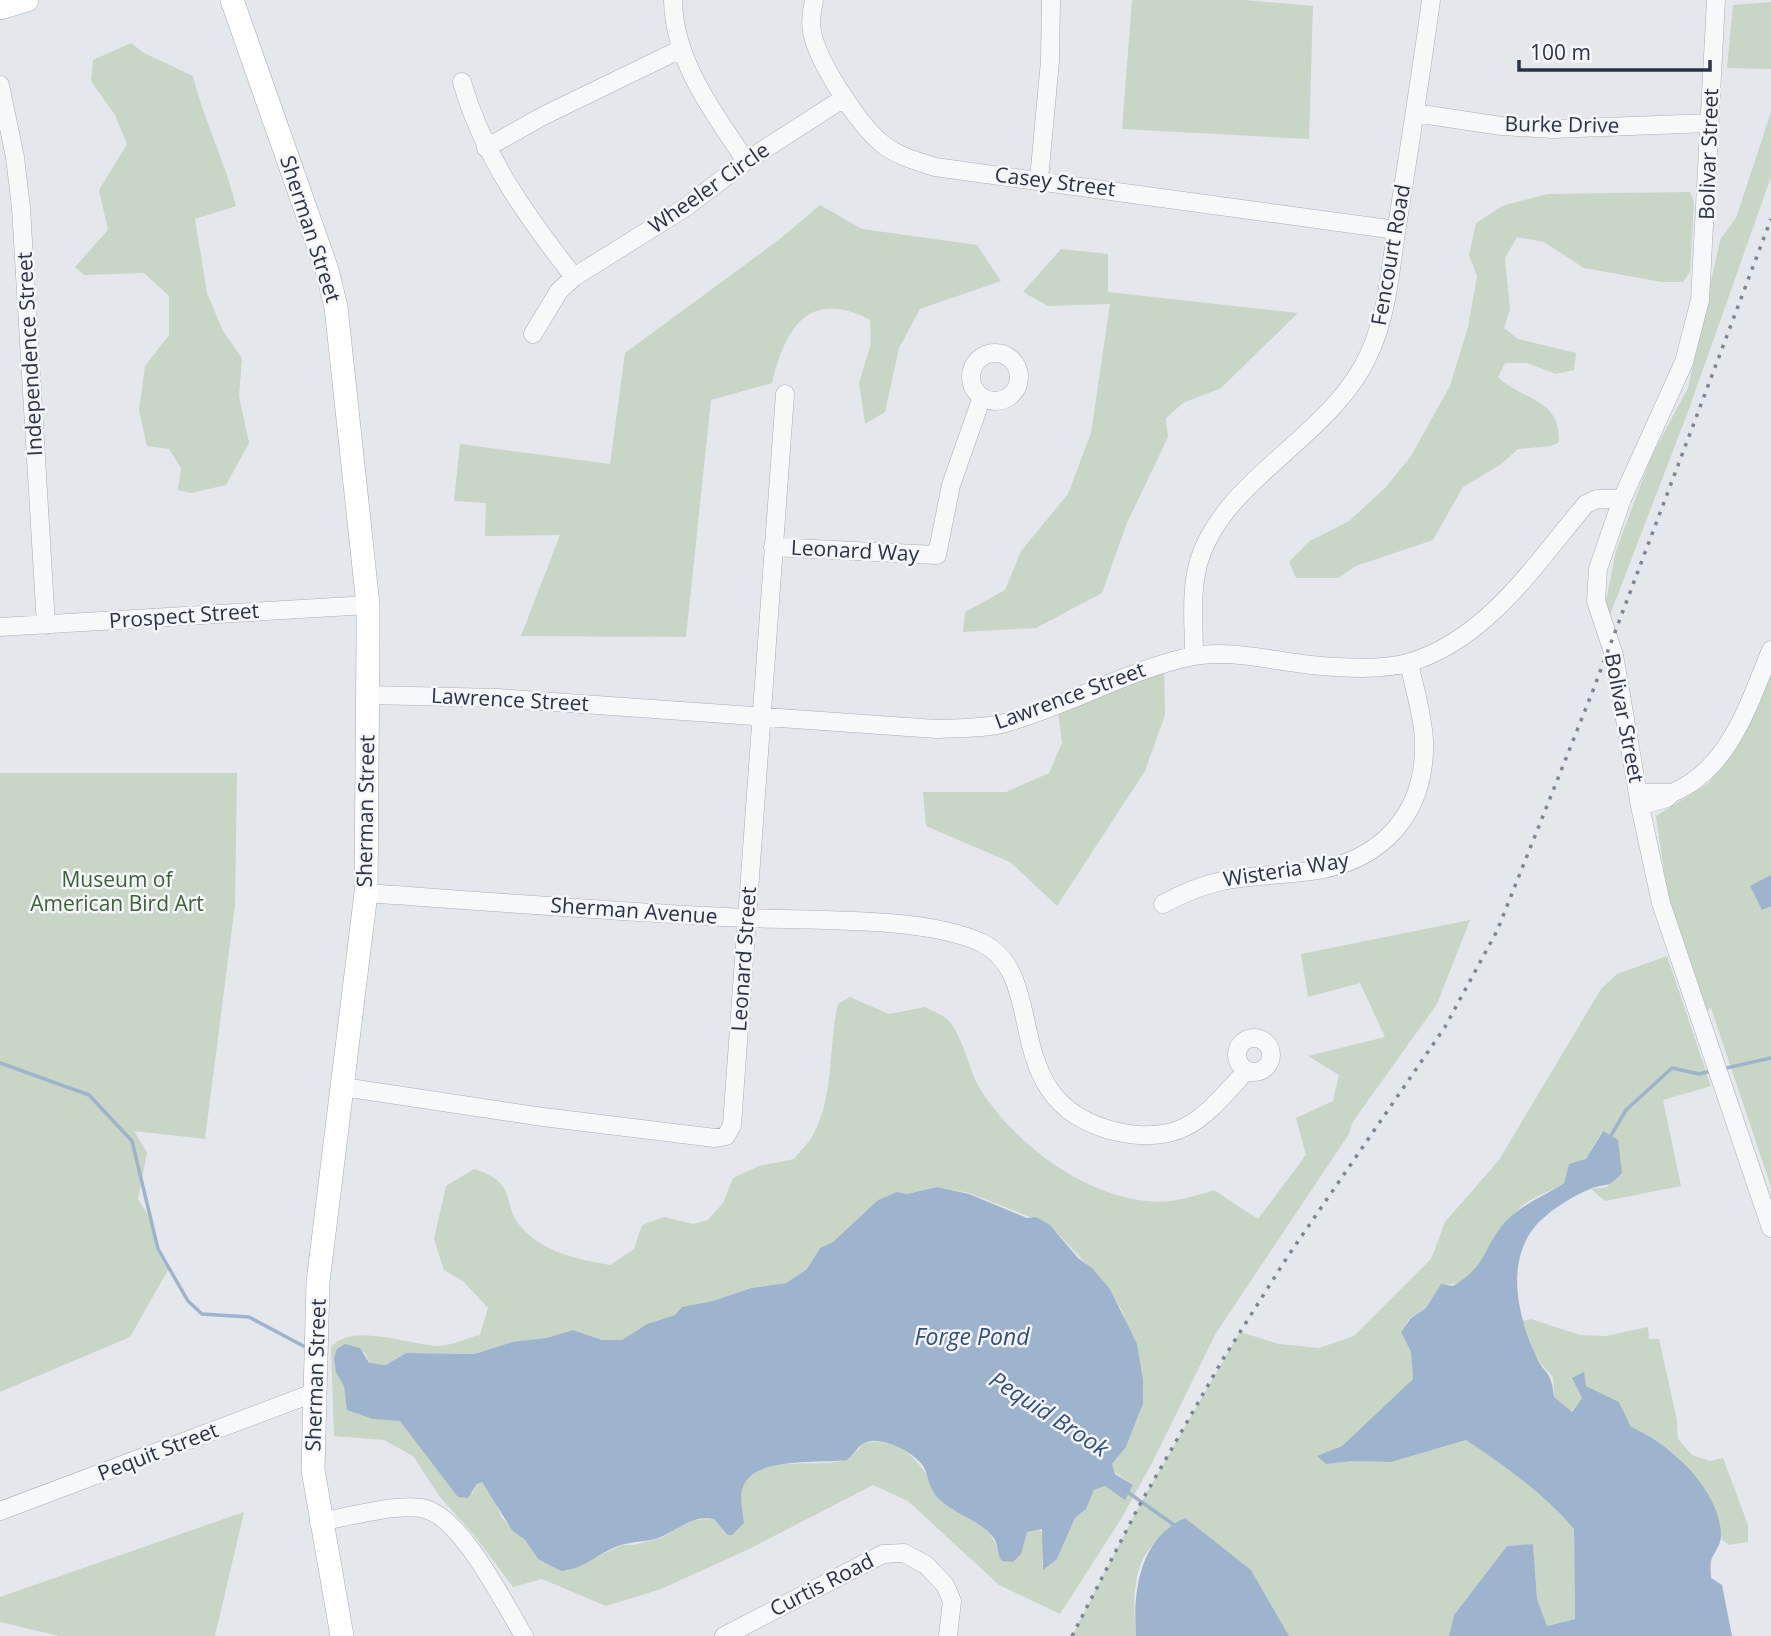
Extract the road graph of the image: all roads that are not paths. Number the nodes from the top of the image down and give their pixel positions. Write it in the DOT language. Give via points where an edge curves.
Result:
graph roads {
  1 [pos="27,0"];
  2 [pos="232,0"];
  3 [pos="673,0"];
  4 [pos="814,0"];
  5 [pos="1051,0"];
  6 [pos="1431,0"];
  7 [pos="1716,0"];
  8 [pos="0,8"];
  9 [pos="681,49"];
  10 [pos="462,82"];
  11 [pos="0,85"];
  12 [pos="844,97"];
  13 [pos="1415,113"];
  14 [pos="1710,124"];
  15 [pos="485,148"];
  16 [pos="746,162"];
  17 [pos="1039,178"];
  18 [pos="1396,230"];
  19 [pos="574,277"];
  20 [pos="533,334"];
  21 [pos="785,394"];
  22 [pos="982,397"];
  23 [pos="1622,499"];
  24 [pos="774,547"];
  25 [pos="368,605"];
  26 [pos="46,625"];
  27 [pos="0,627"];
  28 [pos="1771,650"];
  29 [pos="1194,656"];
  30 [pos="1409,663"];
  31 [pos="368,695"];
  32 [pos="761,714"];
  33 [pos="1639,800"];
  34 [pos="366,893"];
  35 [pos="1163,904"];
  36 [pos="746,918"];
  37 [pos="1246,1071"];
  38 [pos="343,1087"];
  39 [pos="1771,1228"];
  40 [pos="316,1392"];
  41 [pos="0,1511"];
  42 [pos="319,1522"];
  43 [pos="342,1636"];
  44 [pos="524,1636"];
  45 [pos="724,1636"];
  46 [pos="948,1636"];
  1 -- 8 [label="main road"];
  2 -- 25 [label="main road, Sherman Street" via="336,307"];
  3 -- 9 [label="street"];
  4 -- 12 [label="street, Casey Street" via="811,32"];
  5 -- 17 [label="street"];
  6 -- 13 [label="street, Fencourt Road"];
  7 -- 14 [label="street, Bolivar Street"];
  9 -- 15 [label="street"];
  9 -- 16 [label="street"];
  10 -- 15 [label="street"];
  11 -- 26 [label="street, Independence Street" via="21,208"];
  12 -- 16 [label="street, Wheeler Circle"];
  12 -- 17 [label="street, Casey Street" via="883,145 905,158 935,167"];
  13 -- 14 [label="street, Burke Drive" via="1552,129"];
  13 -- 18 [label="street, Fencourt Road"];
  14 -- 23 [label="street, Bolivar Street" via="1703,274 1693,331 1684,362"];
  15 -- 19 [label="street"];
  16 -- 19 [label="street, Wheeler Circle" via="686,207"];
  17 -- 18 [label="street, Casey Street"];
  18 -- 29 [label="street, Fencourt Road" via="1383,321 1356,380 1334,409 1239,498 1211,534 1199,560 1194,589"];
  19 -- 20 [label="street, Wheeler Circle" via="559,291"];
  21 -- 24 [label="street, Leonard Street"];
  22 -- 24 [label="street, Leonard Way" via="951,485 937,555"];
  23 -- 30 [label="street, Lawrence Street" via="1586,504 1478,625"];
  23 -- 33 [label="street, Bolivar Street" via="1598,569 1596,601 1614,654"];
  24 -- 32 [label="street, Leonard Street"];
  25 -- 26 [label="street, Prospect Street"];
  25 -- 31 [label="main road, Sherman Street"];
  26 -- 27 [label="street, Prospect Street"];
  28 -- 33 [label="street" via="1739,727 1701,776 1667,798"];
  29 -- 30 [label="street, Lawrence Street" via="1221,654 1312,665"];
  29 -- 32 [label="street, Lawrence Street" via="1155,665 990,725 936,729"];
  30 -- 35 [label="street, Wisteria Way" via="1424,740 1422,772 1415,801 1384,843 1363,858 1341,865 1218,880"];
  31 -- 32 [label="street, Lawrence Street"];
  31 -- 34 [label="main road, Sherman Street"];
  32 -- 36 [label="street, Leonard Street"];
  33 -- 39 [label="street, Bolivar Street" via="1661,903"];
  34 -- 36 [label="street, Sherman Avenue"];
  34 -- 38 [label="main road, Sherman Street"];
  36 -- 37 [label="street, Sherman Avenue" via="944,930 983,943 996,952 1012,976 1037,1068 1061,1105 1111,1130 1138,1136 1171,1135 1206,1115"];
  36 -- 38 [label="street, Leonard Street" via="732,1125 726,1136 543,1117"];
  38 -- 40 [label="main road, Sherman Street" via="318,1282"];
  40 -- 41 [label="street, Pequit Street"];
  40 -- 42 [label="main road, Sherman Street" via="313,1470"];
  42 -- 43 [label="main road, Sherman Street"];
  42 -- 44 [label="street" via="422,1508 444,1520 466,1543"];
  45 -- 46 [label="street, Curtis Road" via="853,1567 883,1554 904,1553 926,1565 945,1585 952,1601"];
}
